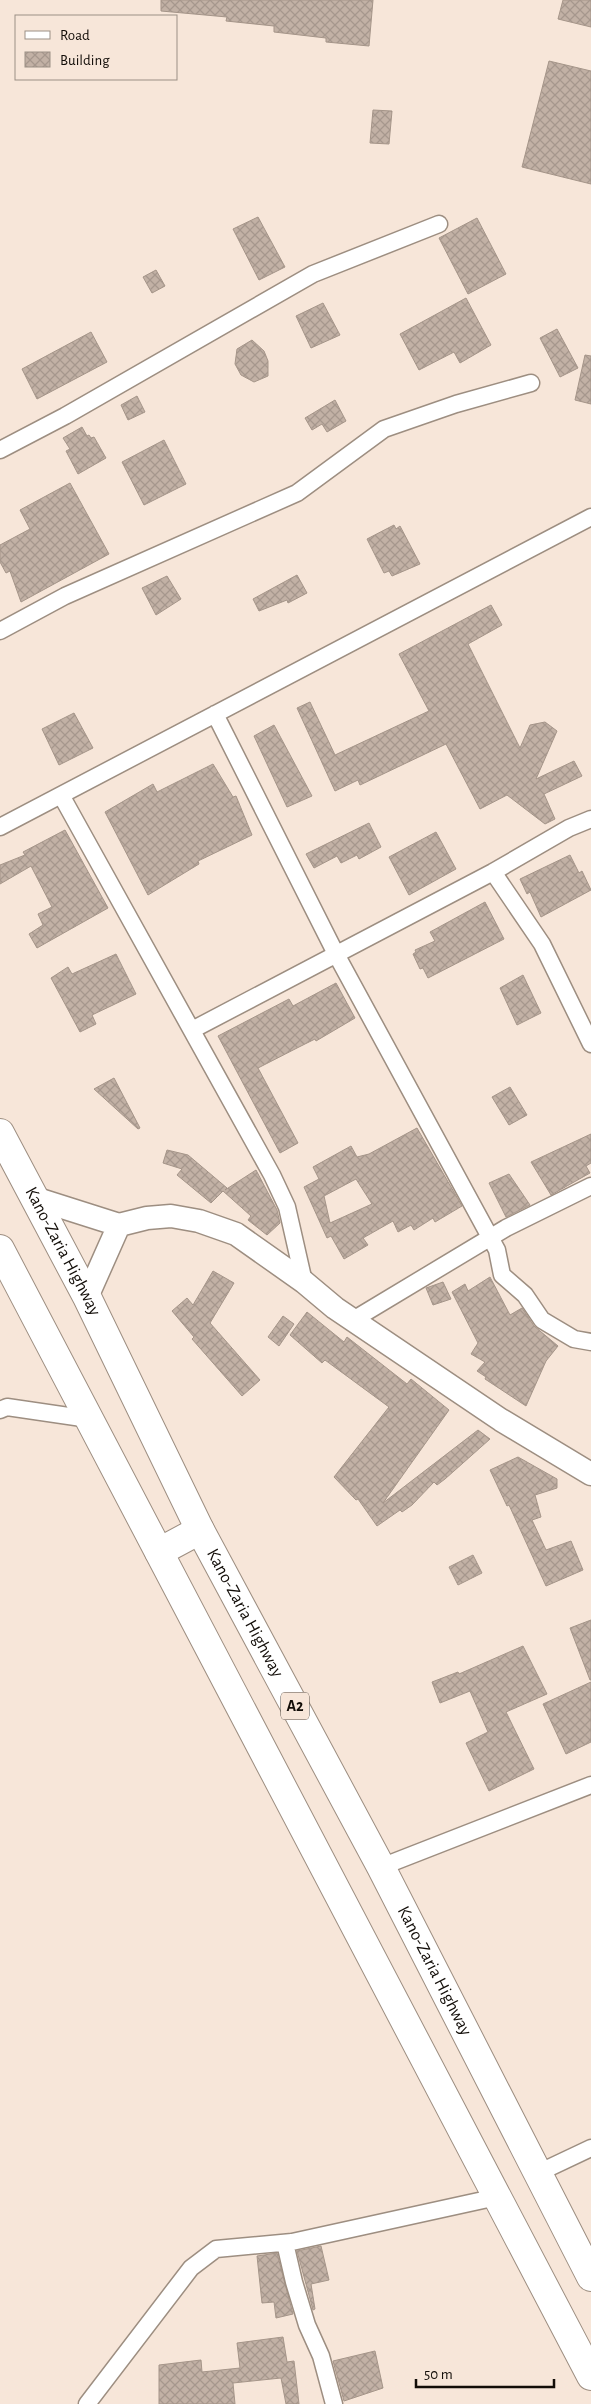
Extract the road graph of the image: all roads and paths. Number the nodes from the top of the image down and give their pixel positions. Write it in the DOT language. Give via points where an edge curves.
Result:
graph roads {
  1 [pos="439,224"];
  2 [pos="531,384"];
  3 [pos="0,450"];
  4 [pos="591,518"];
  5 [pos="0,631"];
  6 [pos="215,714"];
  7 [pos="61,795"];
  8 [pos="591,819"];
  9 [pos="0,827"];
  10 [pos="493,872"];
  11 [pos="336,954"];
  12 [pos="192,1030"];
  13 [pos="591,1044"];
  14 [pos="0,1133"];
  15 [pos="591,1186"];
  16 [pos="34,1198"];
  17 [pos="119,1225"];
  18 [pos="490,1238"];
  19 [pos="0,1249"];
  20 [pos="7,1278"];
  21 [pos="304,1282"];
  22 [pos="87,1297"];
  23 [pos="353,1320"];
  24 [pos="591,1342"];
  25 [pos="0,1410"];
  26 [pos="89,1419"];
  27 [pos="591,1474"];
  28 [pos="200,1530"];
  29 [pos="159,1552"];
  30 [pos="591,1785"];
  31 [pos="381,1867"];
  32 [pos="591,2148"];
  33 [pos="536,2174"];
  34 [pos="497,2197"];
  35 [pos="285,2243"];
  36 [pos="591,2278"];
  37 [pos="591,2376"];
  38 [pos="87,2404"];
  39 [pos="334,2404"];
  1 -- 3 [label="street" via="313,274"];
  2 -- 5 [label="street" via="456,404 384,429 297,494 65,596"];
  4 -- 6 [label="street"];
  6 -- 7 [label="street"];
  6 -- 11 [label="street"];
  7 -- 9 [label="street"];
  7 -- 12 [label="street"];
  8 -- 10 [label="street" via="569,828"];
  10 -- 11 [label="street"];
  10 -- 13 [label="street" via="542,944"];
  11 -- 12 [label="street"];
  11 -- 18 [label="street"];
  12 -- 21 [label="street" via="287,1207"];
  14 -- 16 [label="highway, Kano-Zaria Highway / A2"];
  15 -- 18 [label="street"];
  16 -- 17 [label="street"];
  16 -- 22 [label="highway, Kano-Zaria Highway / A2"];
  17 -- 21 [label="street" via="171,1216 199,1221 236,1234"];
  17 -- 22 [label="street"];
  18 -- 23 [label="street"];
  18 -- 24 [label="street" via="497,1250 502,1275 525,1295 542,1320 574,1339"];
  19 -- 20 [label="highway"];
  20 -- 26 [label="highway"];
  21 -- 23 [label="street"];
  22 -- 28 [label="highway, Kano-Zaria Highway / A2"];
  23 -- 27 [label="street" via="501,1420"];
  25 -- 26 [label="street" via="7,1407"];
  26 -- 29 [label="highway"];
  28 -- 29 [label="highway"];
  28 -- 31 [label="highway, Kano-Zaria Highway / A2"];
  29 -- 34 [label="highway"];
  30 -- 31 [label="street"];
  31 -- 33 [label="highway, Kano-Zaria Highway / A2"];
  32 -- 33 [label="street"];
  33 -- 36 [label="highway, Kano-Zaria Highway / A2"];
  34 -- 35 [label="street"];
  34 -- 37 [label="highway"];
  35 -- 38 [label="street" via="216,2249 192,2268"];
  35 -- 39 [label="street" via="299,2300 321,2356"];
}
